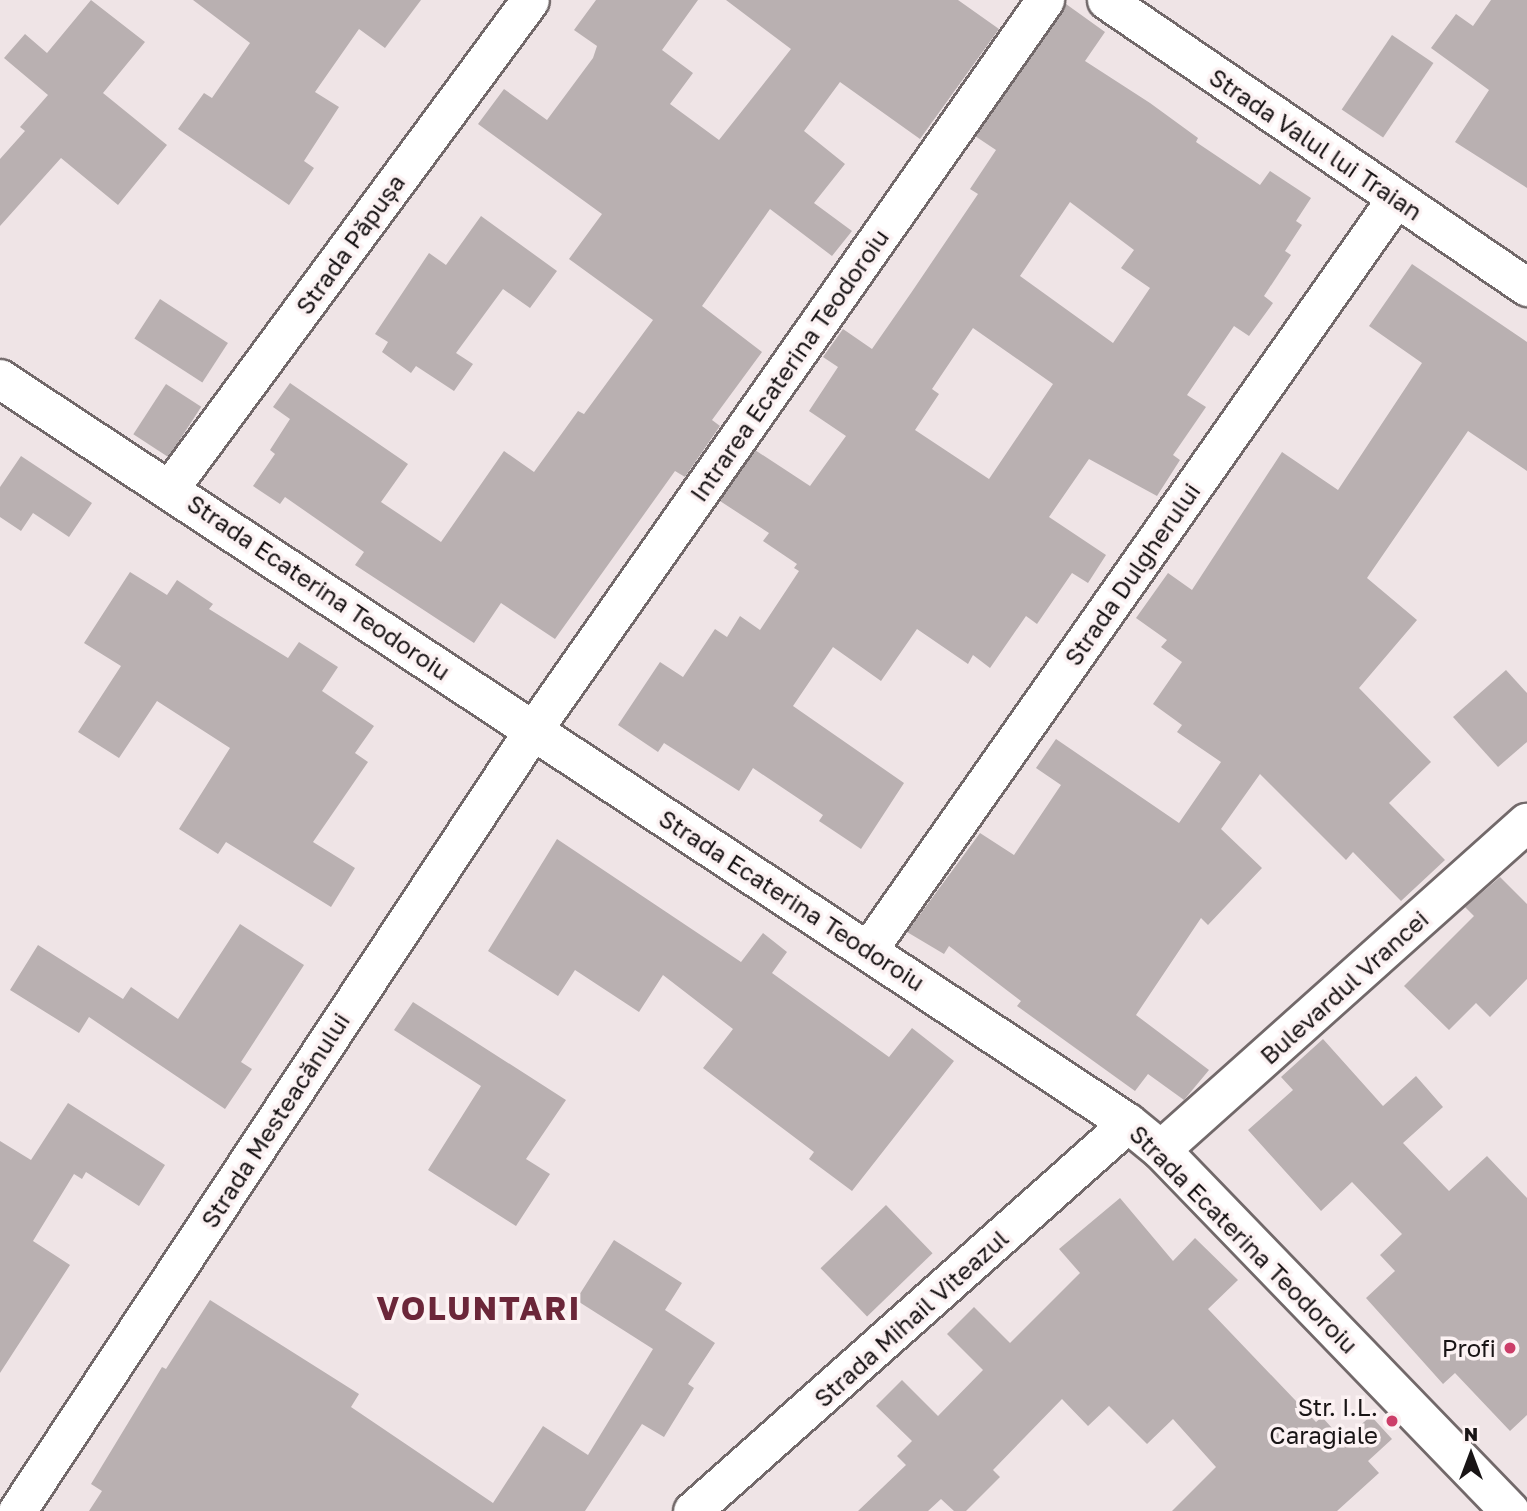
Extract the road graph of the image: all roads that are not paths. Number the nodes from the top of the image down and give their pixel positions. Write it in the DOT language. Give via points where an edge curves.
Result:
graph roads {
  1 [pos="530,0"];
  2 [pos="1045,0"];
  3 [pos="1105,0"];
  4 [pos="1396,198"];
  5 [pos="1521,273"];
  6 [pos="0,379"];
  7 [pos="170,488"];
  8 [pos="533,730"];
  9 [pos="1527,823"];
  10 [pos="868,950"];
  11 [pos="1128,1123"];
  12 [pos="1161,1150"];
  13 [pos="17,1511"];
  14 [pos="692,1511"];
  15 [pos="1510,1511"];
  1 -- 7 [label="street, Strada Păpușa"];
  2 -- 8 [label="street, Intrarea Ecaterina Teodoroiu"];
  3 -- 4 [label="street, Strada Valul lui Traian"];
  4 -- 5 [label="street, Strada Valul lui Traian"];
  4 -- 10 [label="street, Strada Dulgherului"];
  6 -- 7 [label="street, Strada Ecaterina Teodoroiu"];
  7 -- 8 [label="street, Strada Ecaterina Teodoroiu"];
  8 -- 10 [label="street, Strada Ecaterina Teodoroiu"];
  8 -- 13 [label="street, Strada Mesteacănului"];
  9 -- 12 [label="street, Bulevardul Vrancei"];
  10 -- 11 [label="street, Strada Ecaterina Teodoroiu"];
  11 -- 12 [label="street, Strada Ecaterina Teodoroiu"];
  11 -- 14 [label="street, Strada Mihail Viteazul"];
  12 -- 15 [label="street, Strada Ecaterina Teodoroiu"];
}
